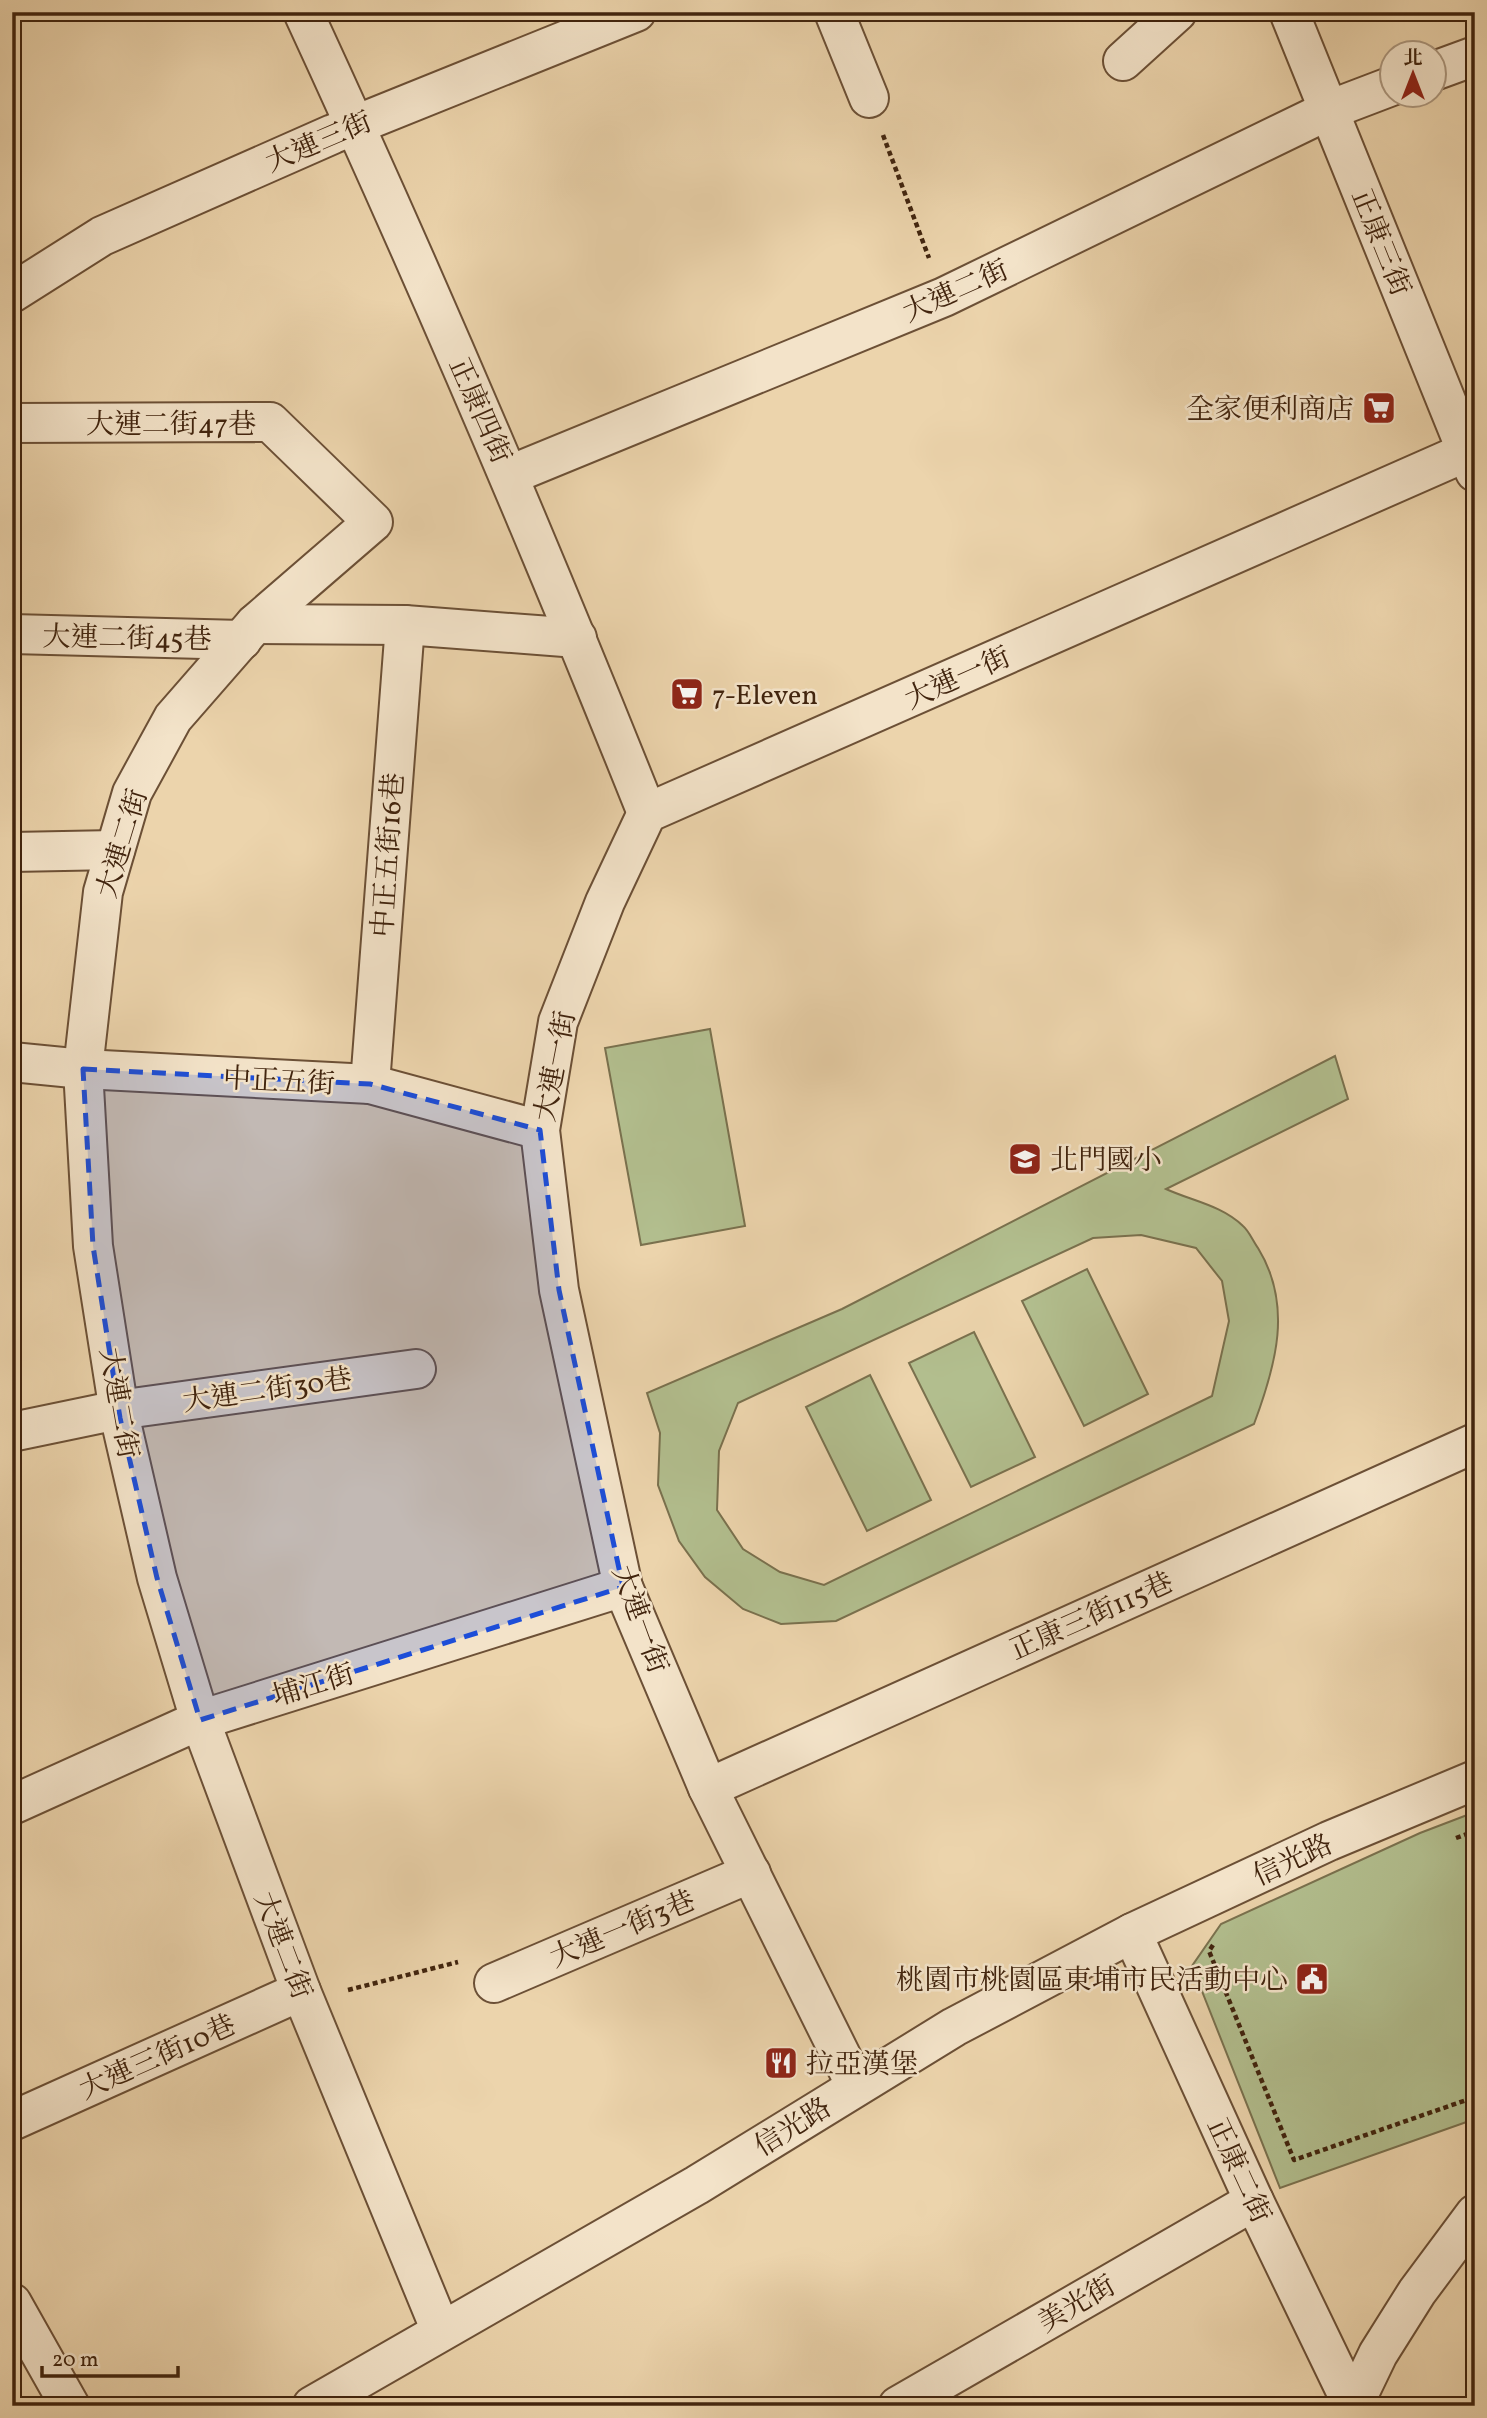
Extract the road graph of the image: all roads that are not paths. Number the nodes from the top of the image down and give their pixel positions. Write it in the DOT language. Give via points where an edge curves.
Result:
graph roads {
  1 [pos="303,12"];
  2 [pos="636,12"];
  3 [pos="835,12"];
  4 [pos="1177,12"];
  5 [pos="1289,12"];
  6 [pos="1475,56"];
  7 [pos="1123,61"];
  8 [pos="1448,66"];
  9 [pos="1378,91"];
  10 [pos="869,98"];
  11 [pos="1329,110"];
  12 [pos="355,125"];
  13 [pos="12,293"];
  14 [pos="12,423"];
  15 [pos="1471,462"];
  16 [pos="510,475"];
  17 [pos="373,522"];
  18 [pos="405,625"];
  19 [pos="248,632"];
  20 [pos="12,634"];
  21 [pos="577,638"];
  22 [pos="647,813"];
  23 [pos="116,850"];
  24 [pos="12,852"];
  25 [pos="12,1062"];
  26 [pos="83,1069"];
  27 [pos="370,1084"];
  28 [pos="540,1130"];
  29 [pos="416,1369"];
  30 [pos="118,1410"];
  31 [pos="12,1432"];
  32 [pos="1475,1443"];
  33 [pos="623,1587"];
  34 [pos="200,1720"];
  35 [pos="1475,1780"];
  36 [pos="708,1788"];
  37 [pos="12,1805"];
  38 [pos="751,1873"];
  39 [pos="1132,1933"];
  40 [pos="494,1983"];
  41 [pos="303,1996"];
  42 [pos="856,2086"];
  43 [pos="12,2120"];
  44 [pos="1254,2201"];
  45 [pos="1475,2214"];
  46 [pos="12,2303"];
  47 [pos="441,2331"];
  48 [pos="70,2406"];
  49 [pos="312,2406"];
  50 [pos="898,2406"];
  51 [pos="1353,2406"];
  1 -- 12 [label="street, 正康四街"];
  2 -- 12 [label="street, 大連三街"];
  3 -- 10 [label="street"];
  4 -- 7 [label="street"];
  5 -- 11 [label="street, 正康三街"];
  6 -- 8 [label="street"];
  9 -- 11 [label="street, 大連二街"];
  11 -- 15 [label="street, 正康三街"];
  11 -- 16 [label="street, 大連二街" via="944,297"];
  12 -- 13 [label="street, 大連三街" via="102,236"];
  12 -- 16 [label="street, 正康四街"];
  14 -- 17 [label="street, 大連二街47巷" via="270,422"];
  15 -- 22 [label="street, 大連一街"];
  16 -- 21 [label="street, 正康四街"];
  17 -- 19 [label="street, 大連二街"];
  18 -- 19 [label="street, 大連二街45巷"];
  18 -- 21 [label="street, 大連二街45巷"];
  18 -- 27 [label="street, 中正五街16巷"];
  19 -- 20 [label="street, 大連二街45巷"];
  19 -- 23 [label="street, 大連二街" via="173,718 132,793"];
  21 -- 22 [label="street, 正康四街"];
  22 -- 28 [label="street, 大連一街" via="558,1022"];
  23 -- 24 [label="street"];
  23 -- 26 [label="street, 大連二街" via="103,892"];
  25 -- 26 [label="street, 中正五街"];
  26 -- 27 [label="street, 中正五街"];
  26 -- 30 [label="street, 大連二街" via="93,1246"];
  27 -- 28 [label="street, 中正五街"];
  28 -- 33 [label="street, 大連一街" via="559,1290"];
  29 -- 30 [label="street, 大連二街30巷"];
  30 -- 31 [label="street, 大連二街30巷"];
  30 -- 34 [label="street, 大連二街" via="157,1578"];
  32 -- 36 [label="street, 正康三街115巷"];
  33 -- 34 [label="street, 埔江街"];
  33 -- 36 [label="street, 大連一街"];
  34 -- 37 [label="street, 埔江街"];
  34 -- 41 [label="street, 大連二街"];
  35 -- 39 [label="street, 信光路" via="1329,1841"];
  36 -- 38 [label="street, 大連一街"];
  38 -- 40 [label="street, 大連一街3巷"];
  38 -- 42 [label="street, 大連一街"];
  39 -- 42 [label="street, 信光路"];
  39 -- 44 [label="street, 正康二街"];
  41 -- 43 [label="street, 大連三街10巷"];
  41 -- 47 [label="street, 大連二街"];
  42 -- 47 [label="street, 信光路" via="697,2185"];
  44 -- 50 [label="street, 美光街"];
  44 -- 51 [label="street, 正康二街"];
  45 -- 51 [label="street" via="1417,2292 1378,2354"];
  46 -- 48 [label="street"];
  47 -- 49 [label="street, 信光路"];
}
